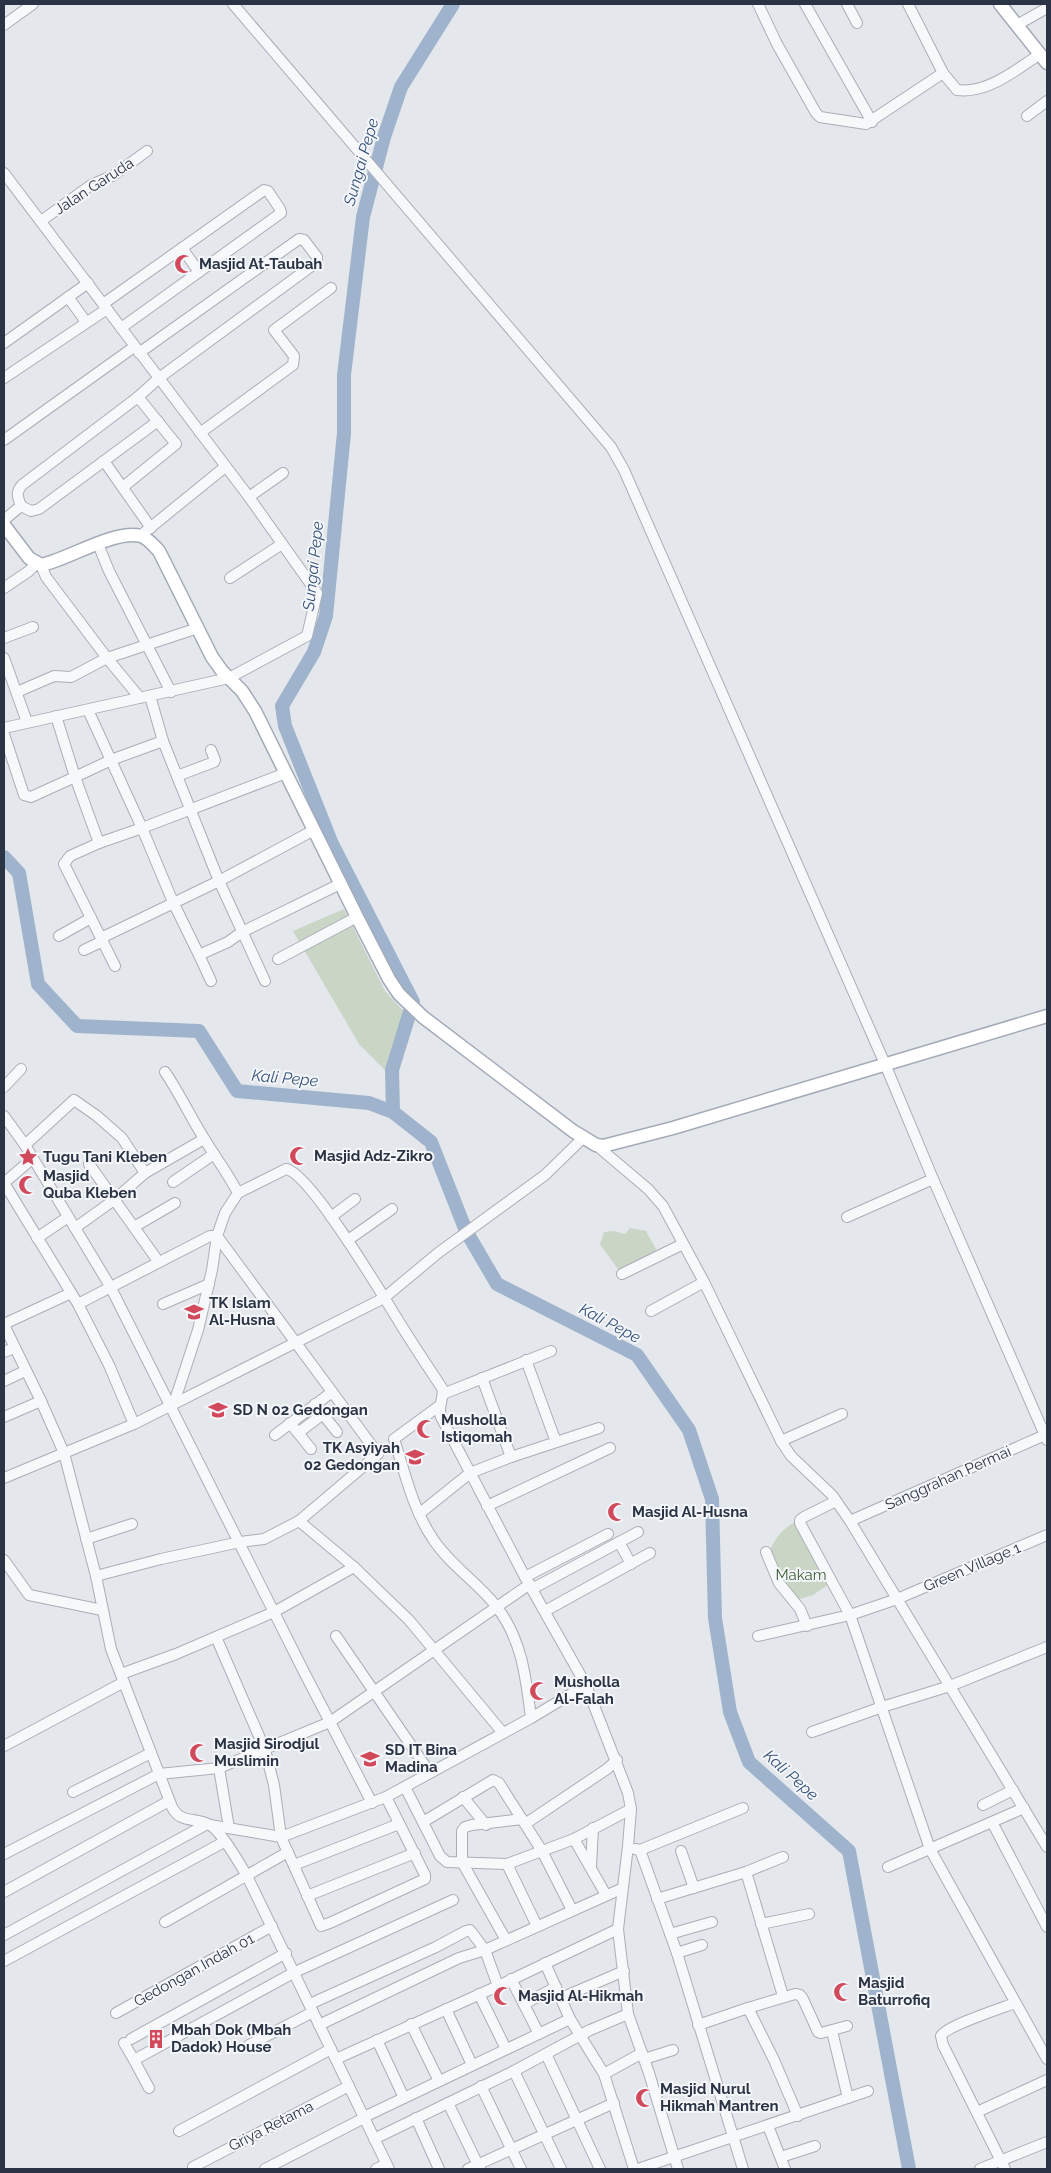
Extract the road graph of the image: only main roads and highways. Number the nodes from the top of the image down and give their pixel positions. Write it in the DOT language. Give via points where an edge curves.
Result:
graph roads {
  1 [pos="1000,4"];
  2 [pos="1044,59"];
  3 [pos="4,525"];
  4 [pos="1047,1016"];
  1 -- 2 [label="main road"];
  3 -- 4 [label="main road" via="29,558 39,564 114,538 140,536 150,541 158,550 212,657 242,690 255,712 393,986 423,1017 596,1145 611,1145 673,1128"];
}
